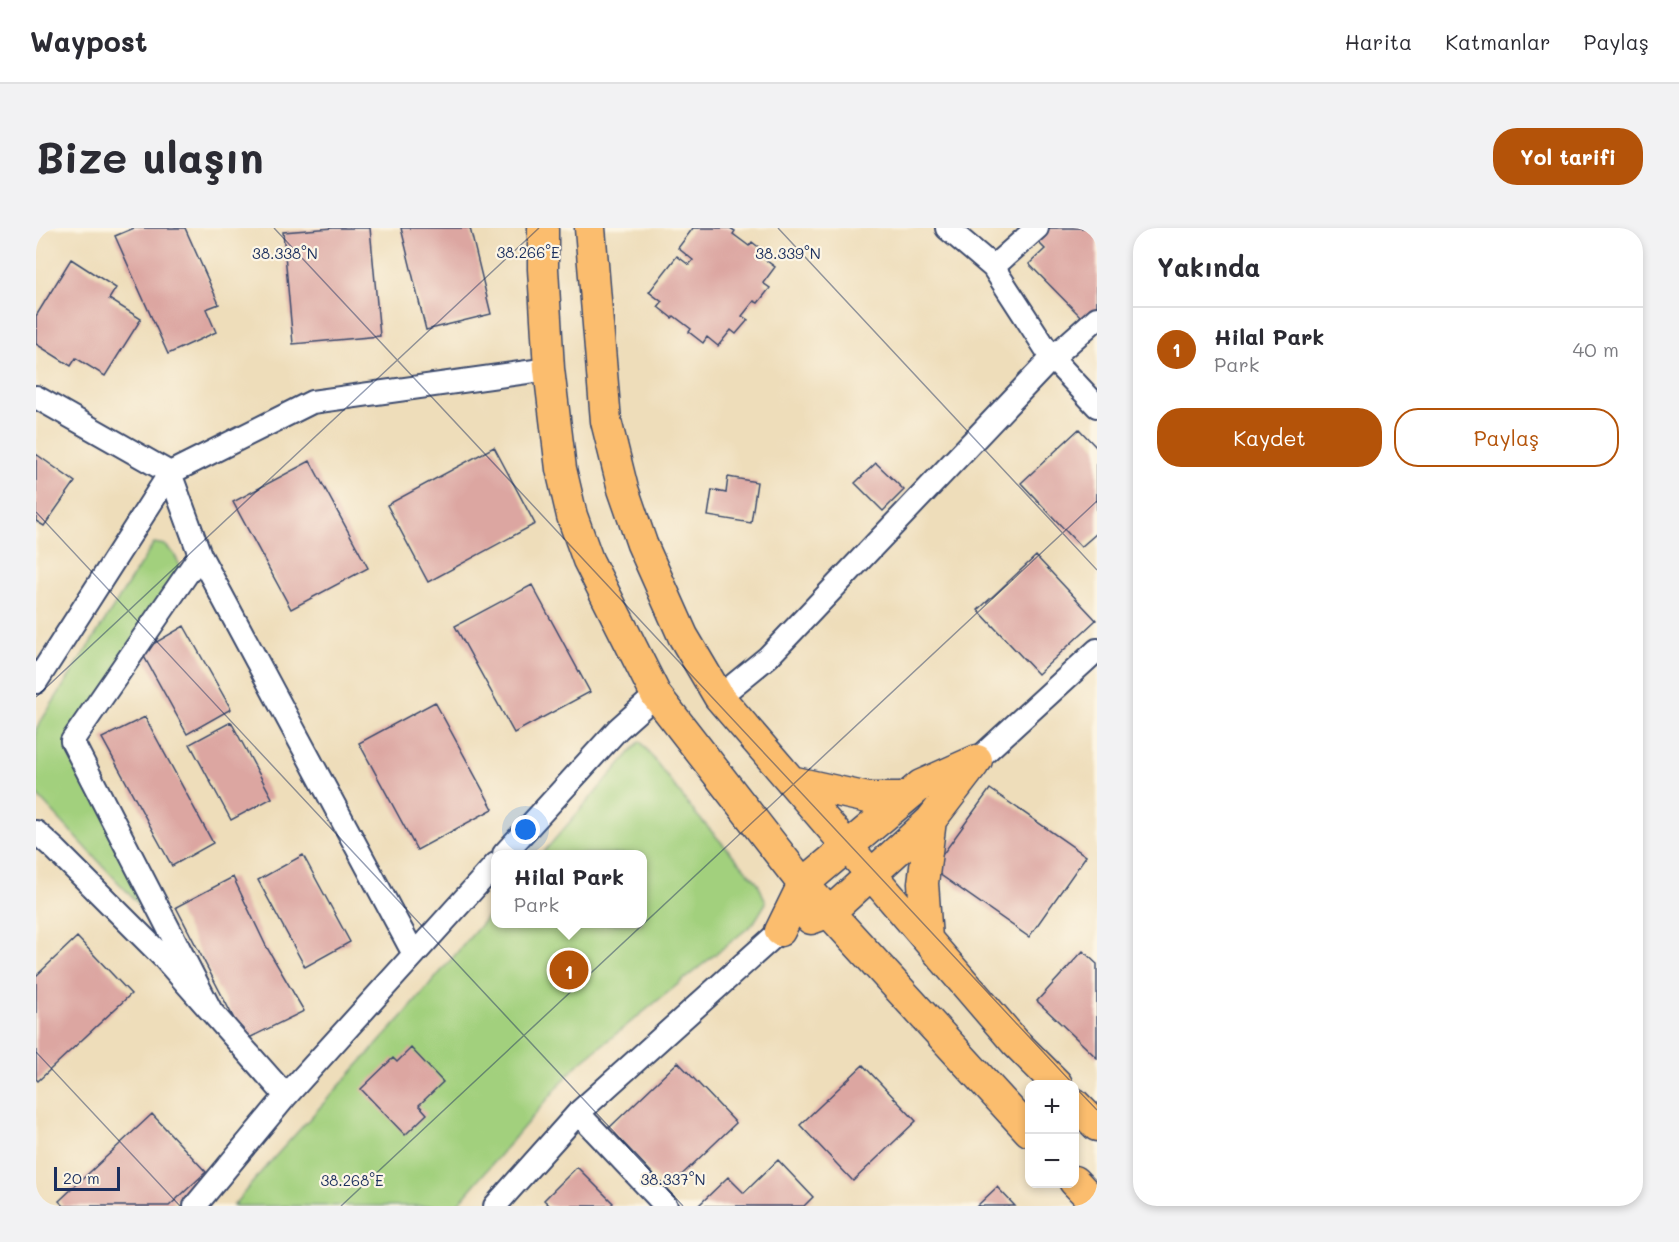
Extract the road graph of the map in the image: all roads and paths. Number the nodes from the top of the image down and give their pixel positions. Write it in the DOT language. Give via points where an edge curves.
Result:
graph roads {
  1 [pos="543,228"];
  2 [pos="590,228"];
  3 [pos="946,228"];
  4 [pos="1037,228"];
  5 [pos="993,267"];
  6 [pos="1097,318"];
  7 [pos="1052,358"];
  8 [pos="549,369"];
  9 [pos="36,397"];
  10 [pos="1097,406"];
  11 [pos="170,473"];
  12 [pos="200,555"];
  13 [pos="1097,650"];
  14 [pos="36,682"];
  15 [pos="656,695"];
  16 [pos="719,697"];
  17 [pos="977,760"];
  18 [pos="791,781"];
  19 [pos="905,798"];
  20 [pos="931,820"];
  21 [pos="36,832"];
  22 [pos="848,847"];
  23 [pos="509,850"];
  24 [pos="491,868"];
  25 [pos="872,875"];
  26 [pos="803,884"];
  27 [pos="830,912"];
  28 [pos="780,931"];
  29 [pos="927,939"];
  30 [pos="414,954"];
  31 [pos="210,1009"];
  32 [pos="1053,1080"];
  33 [pos="286,1096"];
  34 [pos="1079,1108"];
  35 [pos="578,1113"];
  36 [pos="1097,1126"];
  37 [pos="1025,1127"];
  38 [pos="1079,1186"];
  39 [pos="1097,1205"];
  40 [pos="195,1206"];
  41 [pos="495,1206"];
  42 [pos="666,1206"];
  1 -- 8 [label="main road"];
  2 -- 16 [label="main road" via="606,421 623,489 642,544 683,636"];
  3 -- 5 [label="street"];
  4 -- 5 [label="street"];
  5 -- 7 [label="street"];
  6 -- 7 [label="street"];
  7 -- 10 [label="street"];
  7 -- 16 [label="street" via="768,657"];
  8 -- 11 [label="street" via="312,402"];
  8 -- 15 [label="main road" via="561,469 572,516 588,560"];
  9 -- 11 [label="street"];
  11 -- 12 [label="street"];
  11 -- 14 [label="street"];
  12 -- 30 [label="street"];
  12 -- 31 [label="street" via="72,741"];
  13 -- 17 [label="street"];
  15 -- 23 [label="street" via="618,729"];
  15 -- 26 [label="main road"];
  16 -- 18 [label="main road"];
  17 -- 19 [label="main road" via="921,785"];
  17 -- 20 [label="main road"];
  18 -- 19 [label="main road" via="868,798"];
  18 -- 22 [label="main road"];
  19 -- 22 [label="main road"];
  20 -- 25 [label="main road"];
  20 -- 29 [label="main road" via="923,883"];
  21 -- 31 [label="street"];
  22 -- 25 [label="main road"];
  22 -- 26 [label="main road"];
  24 -- 30 [label="street"];
  25 -- 27 [label="main road"];
  25 -- 29 [label="main road"];
  26 -- 27 [label="main road"];
  26 -- 28 [label="main road"];
  27 -- 28 [label="main road"];
  27 -- 37 [label="main road"];
  28 -- 35 [label="street"];
  29 -- 32 [label="main road"];
  30 -- 33 [label="street"];
  31 -- 33 [label="street"];
  33 -- 40 [label="street"];
  34 -- 36 [label="main road"];
  35 -- 41 [label="street"];
  35 -- 42 [label="street"];
  38 -- 39 [label="main road"];
}
